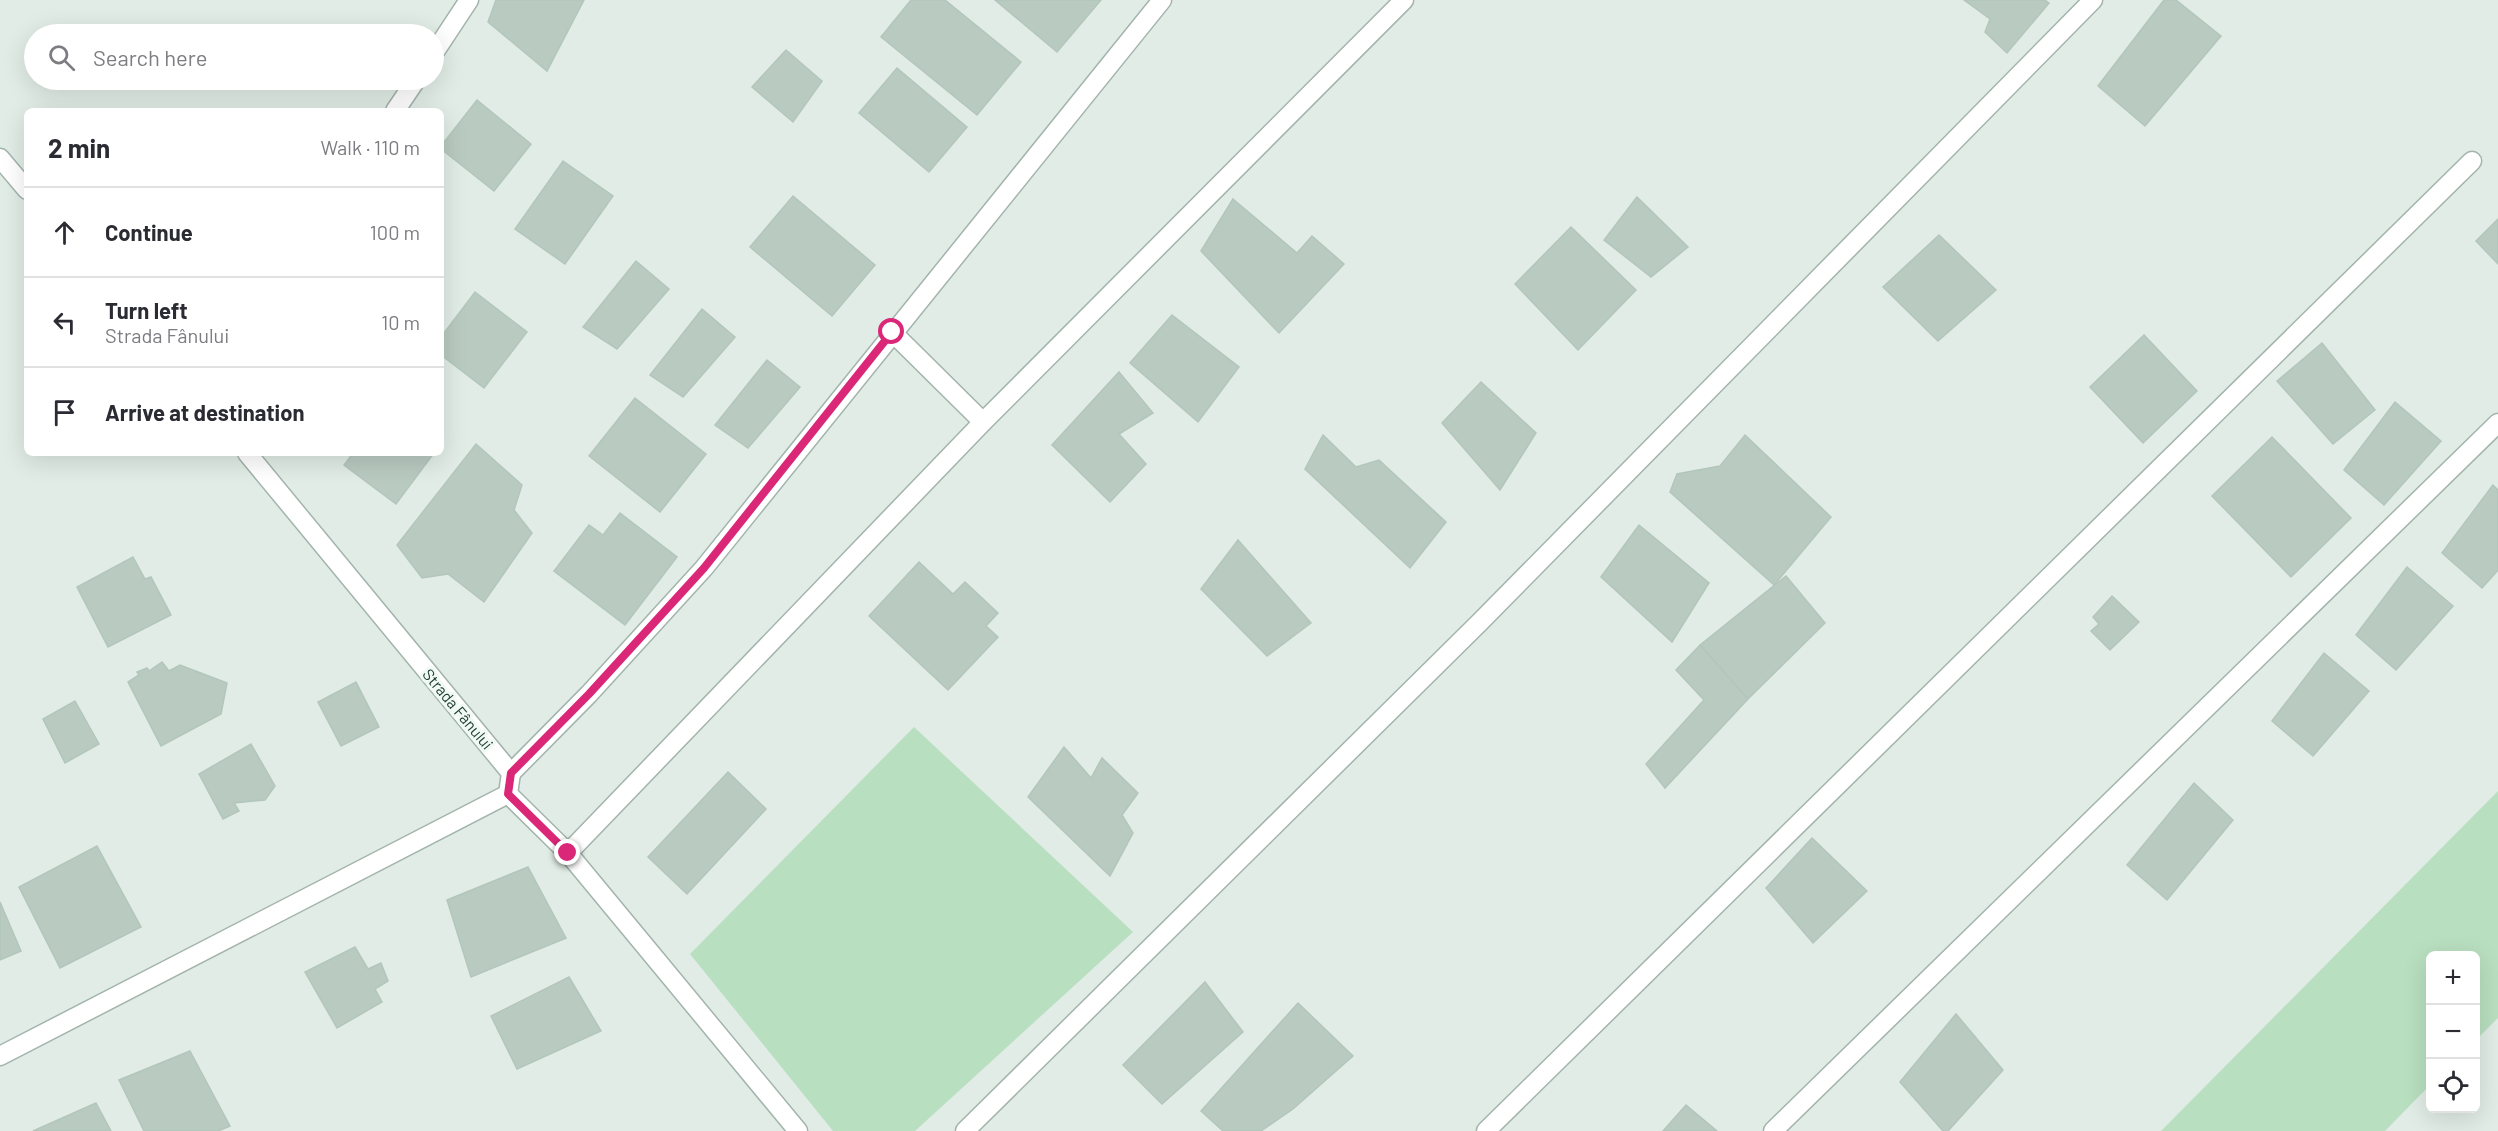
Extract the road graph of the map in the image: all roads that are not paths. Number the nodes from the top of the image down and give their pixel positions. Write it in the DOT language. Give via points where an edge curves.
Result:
graph roads {
  1 [pos="469,0"];
  2 [pos="1162,0"];
  3 [pos="1404,0"];
  4 [pos="2092,0"];
  5 [pos="444,38"];
  6 [pos="409,90"];
  7 [pos="397,108"];
  8 [pos="0,158"];
  9 [pos="2472,161"];
  10 [pos="24,186"];
  11 [pos="892,332"];
  12 [pos="983,422"];
  13 [pos="2498,423"];
  14 [pos="249,456"];
  15 [pos="511,773"];
  16 [pos="508,794"];
  17 [pos="568,853"];
  18 [pos="0,1056"];
  19 [pos="798,1131"];
  20 [pos="964,1131"];
  21 [pos="1486,1131"];
  22 [pos="1773,1131"];
  1 -- 5 [label="street"];
  2 -- 11 [label="street"];
  3 -- 12 [label="street"];
  4 -- 20 [label="street" via="1480,622"];
  6 -- 7 [label="street"];
  8 -- 10 [label="street"];
  9 -- 21 [label="street"];
  11 -- 12 [label="street"];
  11 -- 15 [label="street" via="704,568"];
  12 -- 17 [label="street"];
  13 -- 22 [label="street"];
  14 -- 15 [label="street, Strada Fânului"];
  15 -- 16 [label="street"];
  16 -- 17 [label="street"];
  16 -- 18 [label="street"];
  17 -- 19 [label="street"];
}
